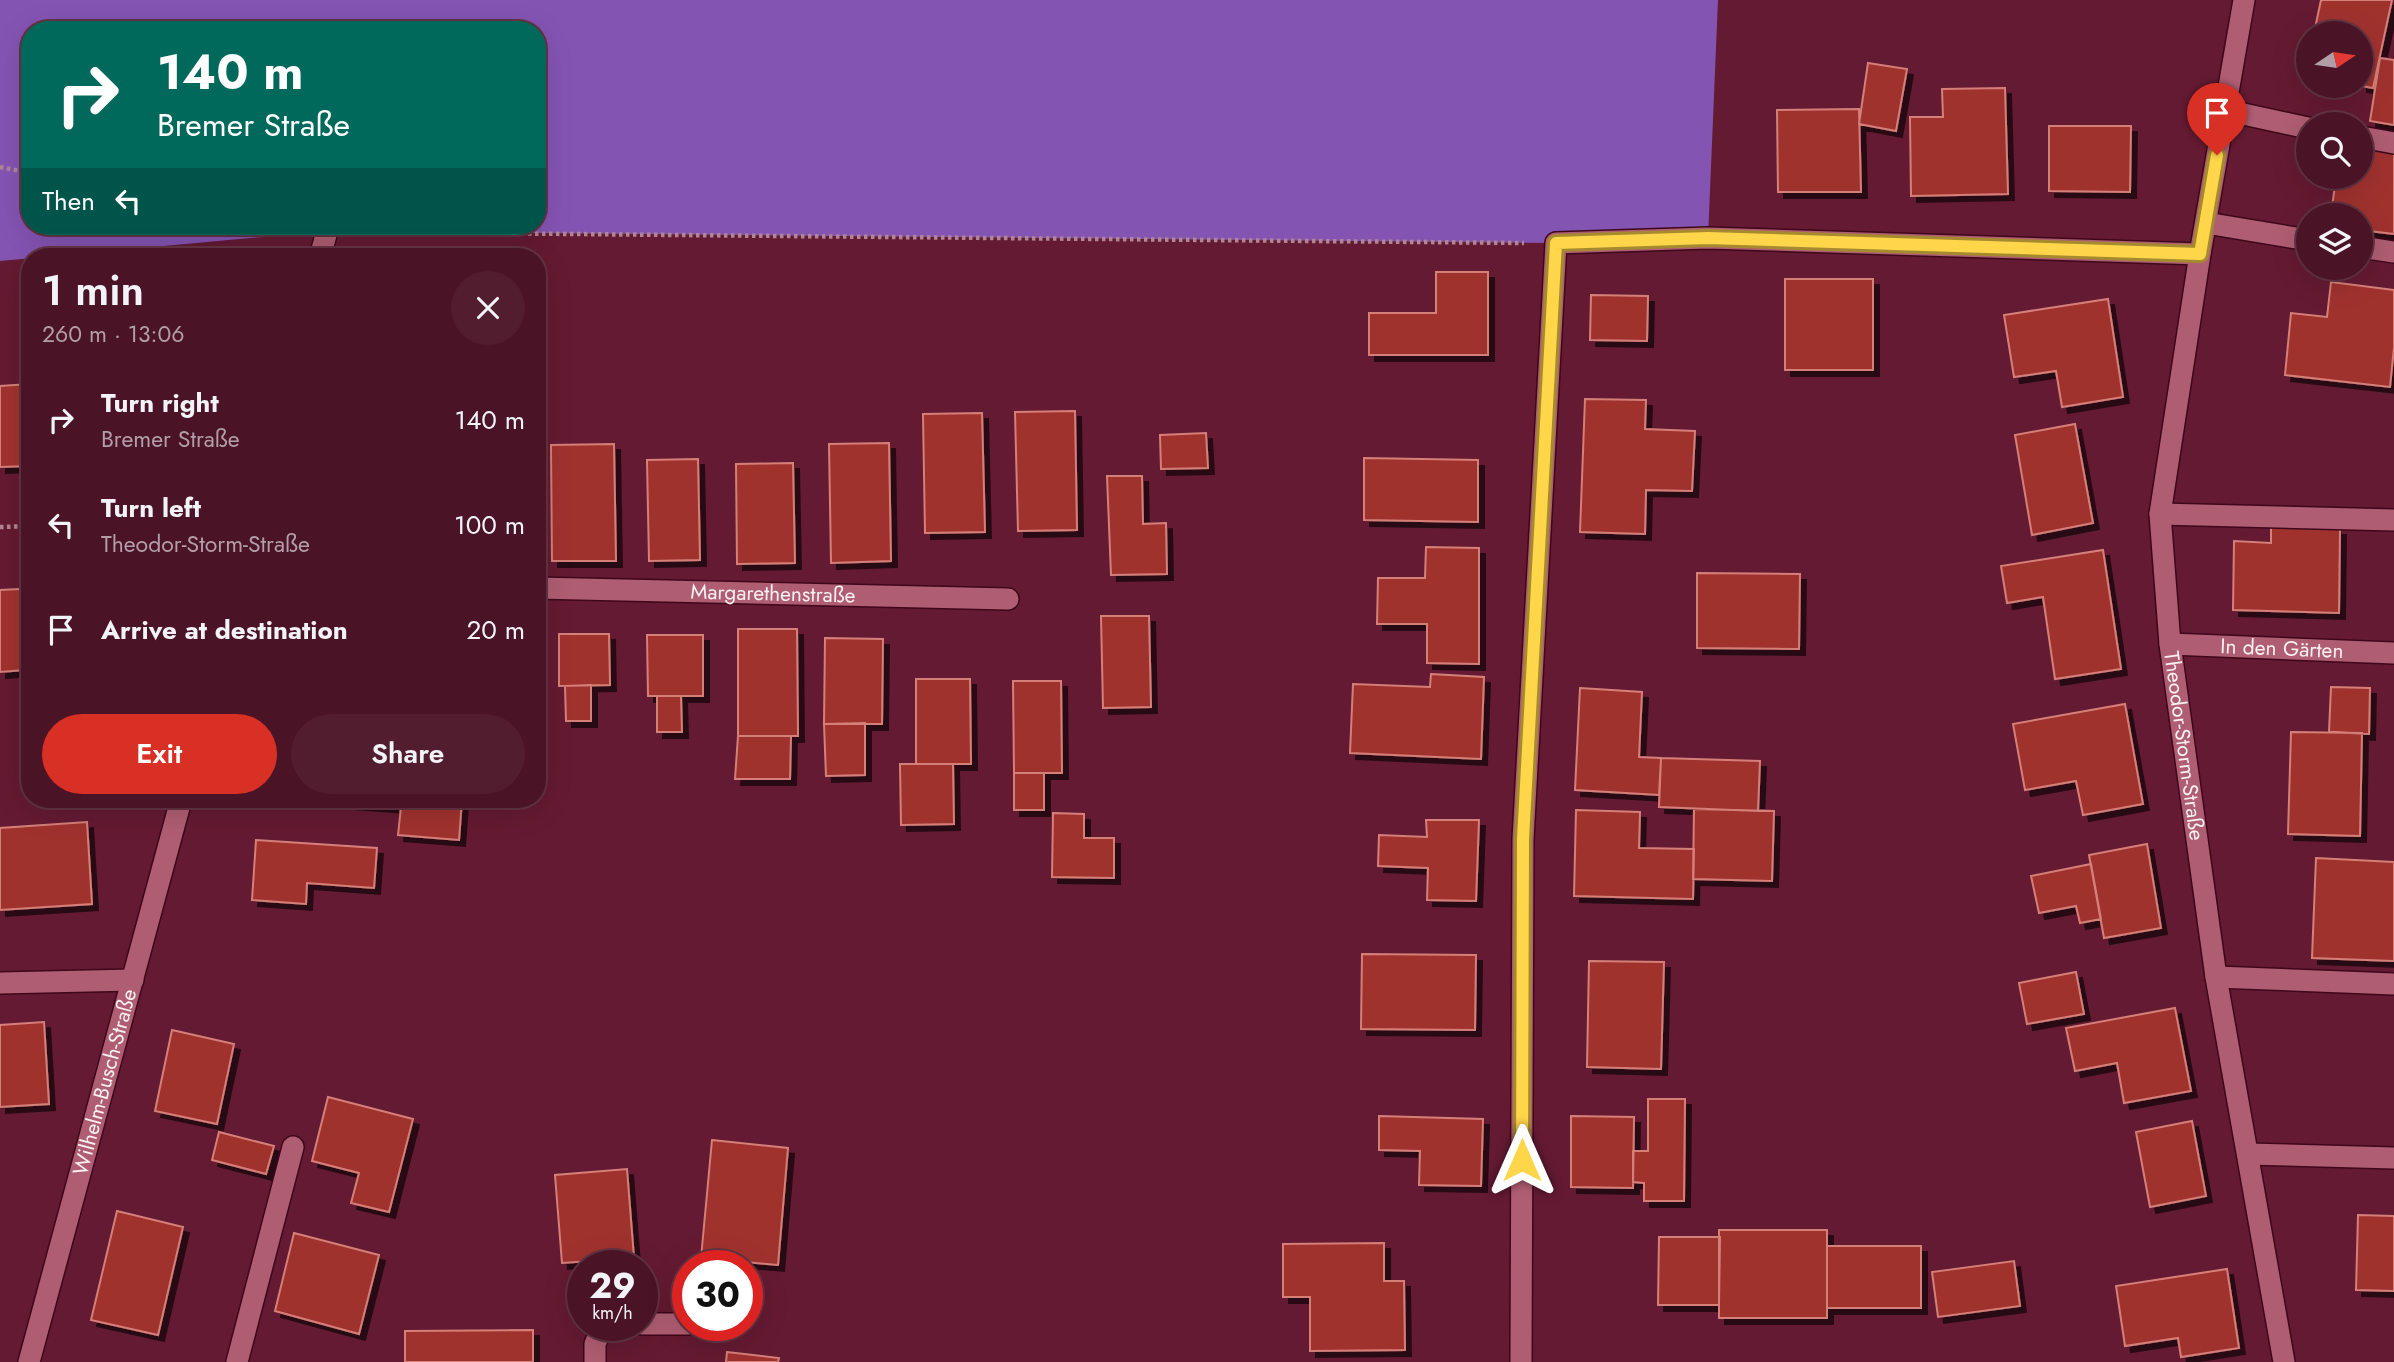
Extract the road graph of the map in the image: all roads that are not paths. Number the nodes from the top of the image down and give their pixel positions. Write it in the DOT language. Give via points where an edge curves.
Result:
graph roads {
  1 [pos="2244,0"];
  2 [pos="2225,110"];
  3 [pos="2296,125"];
  4 [pos="2373,139"];
  5 [pos="2394,143"];
  6 [pos="2206,223"];
  7 [pos="2296,238"];
  8 [pos="2373,249"];
  9 [pos="2394,252"];
  10 [pos="2200,254"];
  11 [pos="2160,514"];
  12 [pos="2394,520"];
  13 [pos="546,588"];
  14 [pos="1009,599"];
  15 [pos="2170,644"];
  16 [pos="2394,653"];
  17 [pos="179,808"];
  18 [pos="2216,977"];
  19 [pos="133,980"];
  20 [pos="0,984"];
  21 [pos="2394,984"];
  22 [pos="293,1147"];
  23 [pos="2248,1154"];
  24 [pos="2394,1158"];
  25 [pos="596,1341"];
  26 [pos="29,1362"];
  27 [pos="237,1362"];
  28 [pos="595,1362"];
  29 [pos="1521,1362"];
  30 [pos="2284,1362"];
  1 -- 2 [label="street, Theodor-Storm-Straße"];
  2 -- 3 [label="street"];
  2 -- 6 [label="street, Theodor-Storm-Straße"];
  4 -- 5 [label="street"];
  6 -- 7 [label="street"];
  6 -- 10 [label="street, Theodor-Storm-Straße"];
  8 -- 9 [label="street"];
  10 -- 11 [label="street, Theodor-Storm-Straße"];
  10 -- 29 [label="street" via="1708,238 1556,243 1523,839"];
  11 -- 12 [label="street"];
  11 -- 15 [label="street, Theodor-Storm-Straße"];
  13 -- 14 [label="street, Margarethenstraße"];
  15 -- 16 [label="street, In den Gärten"];
  15 -- 18 [label="street, Theodor-Storm-Straße"];
  17 -- 19 [label="street, Wilhelm-Busch-Straße"];
  18 -- 21 [label="street"];
  18 -- 23 [label="street, Theodor-Storm-Straße"];
  19 -- 20 [label="street"];
  19 -- 26 [label="street, Wilhelm-Busch-Straße"];
  22 -- 27 [label="street"];
  23 -- 24 [label="street"];
  23 -- 30 [label="street, Theodor-Storm-Straße"];
  25 -- 28 [label="street"];
}
